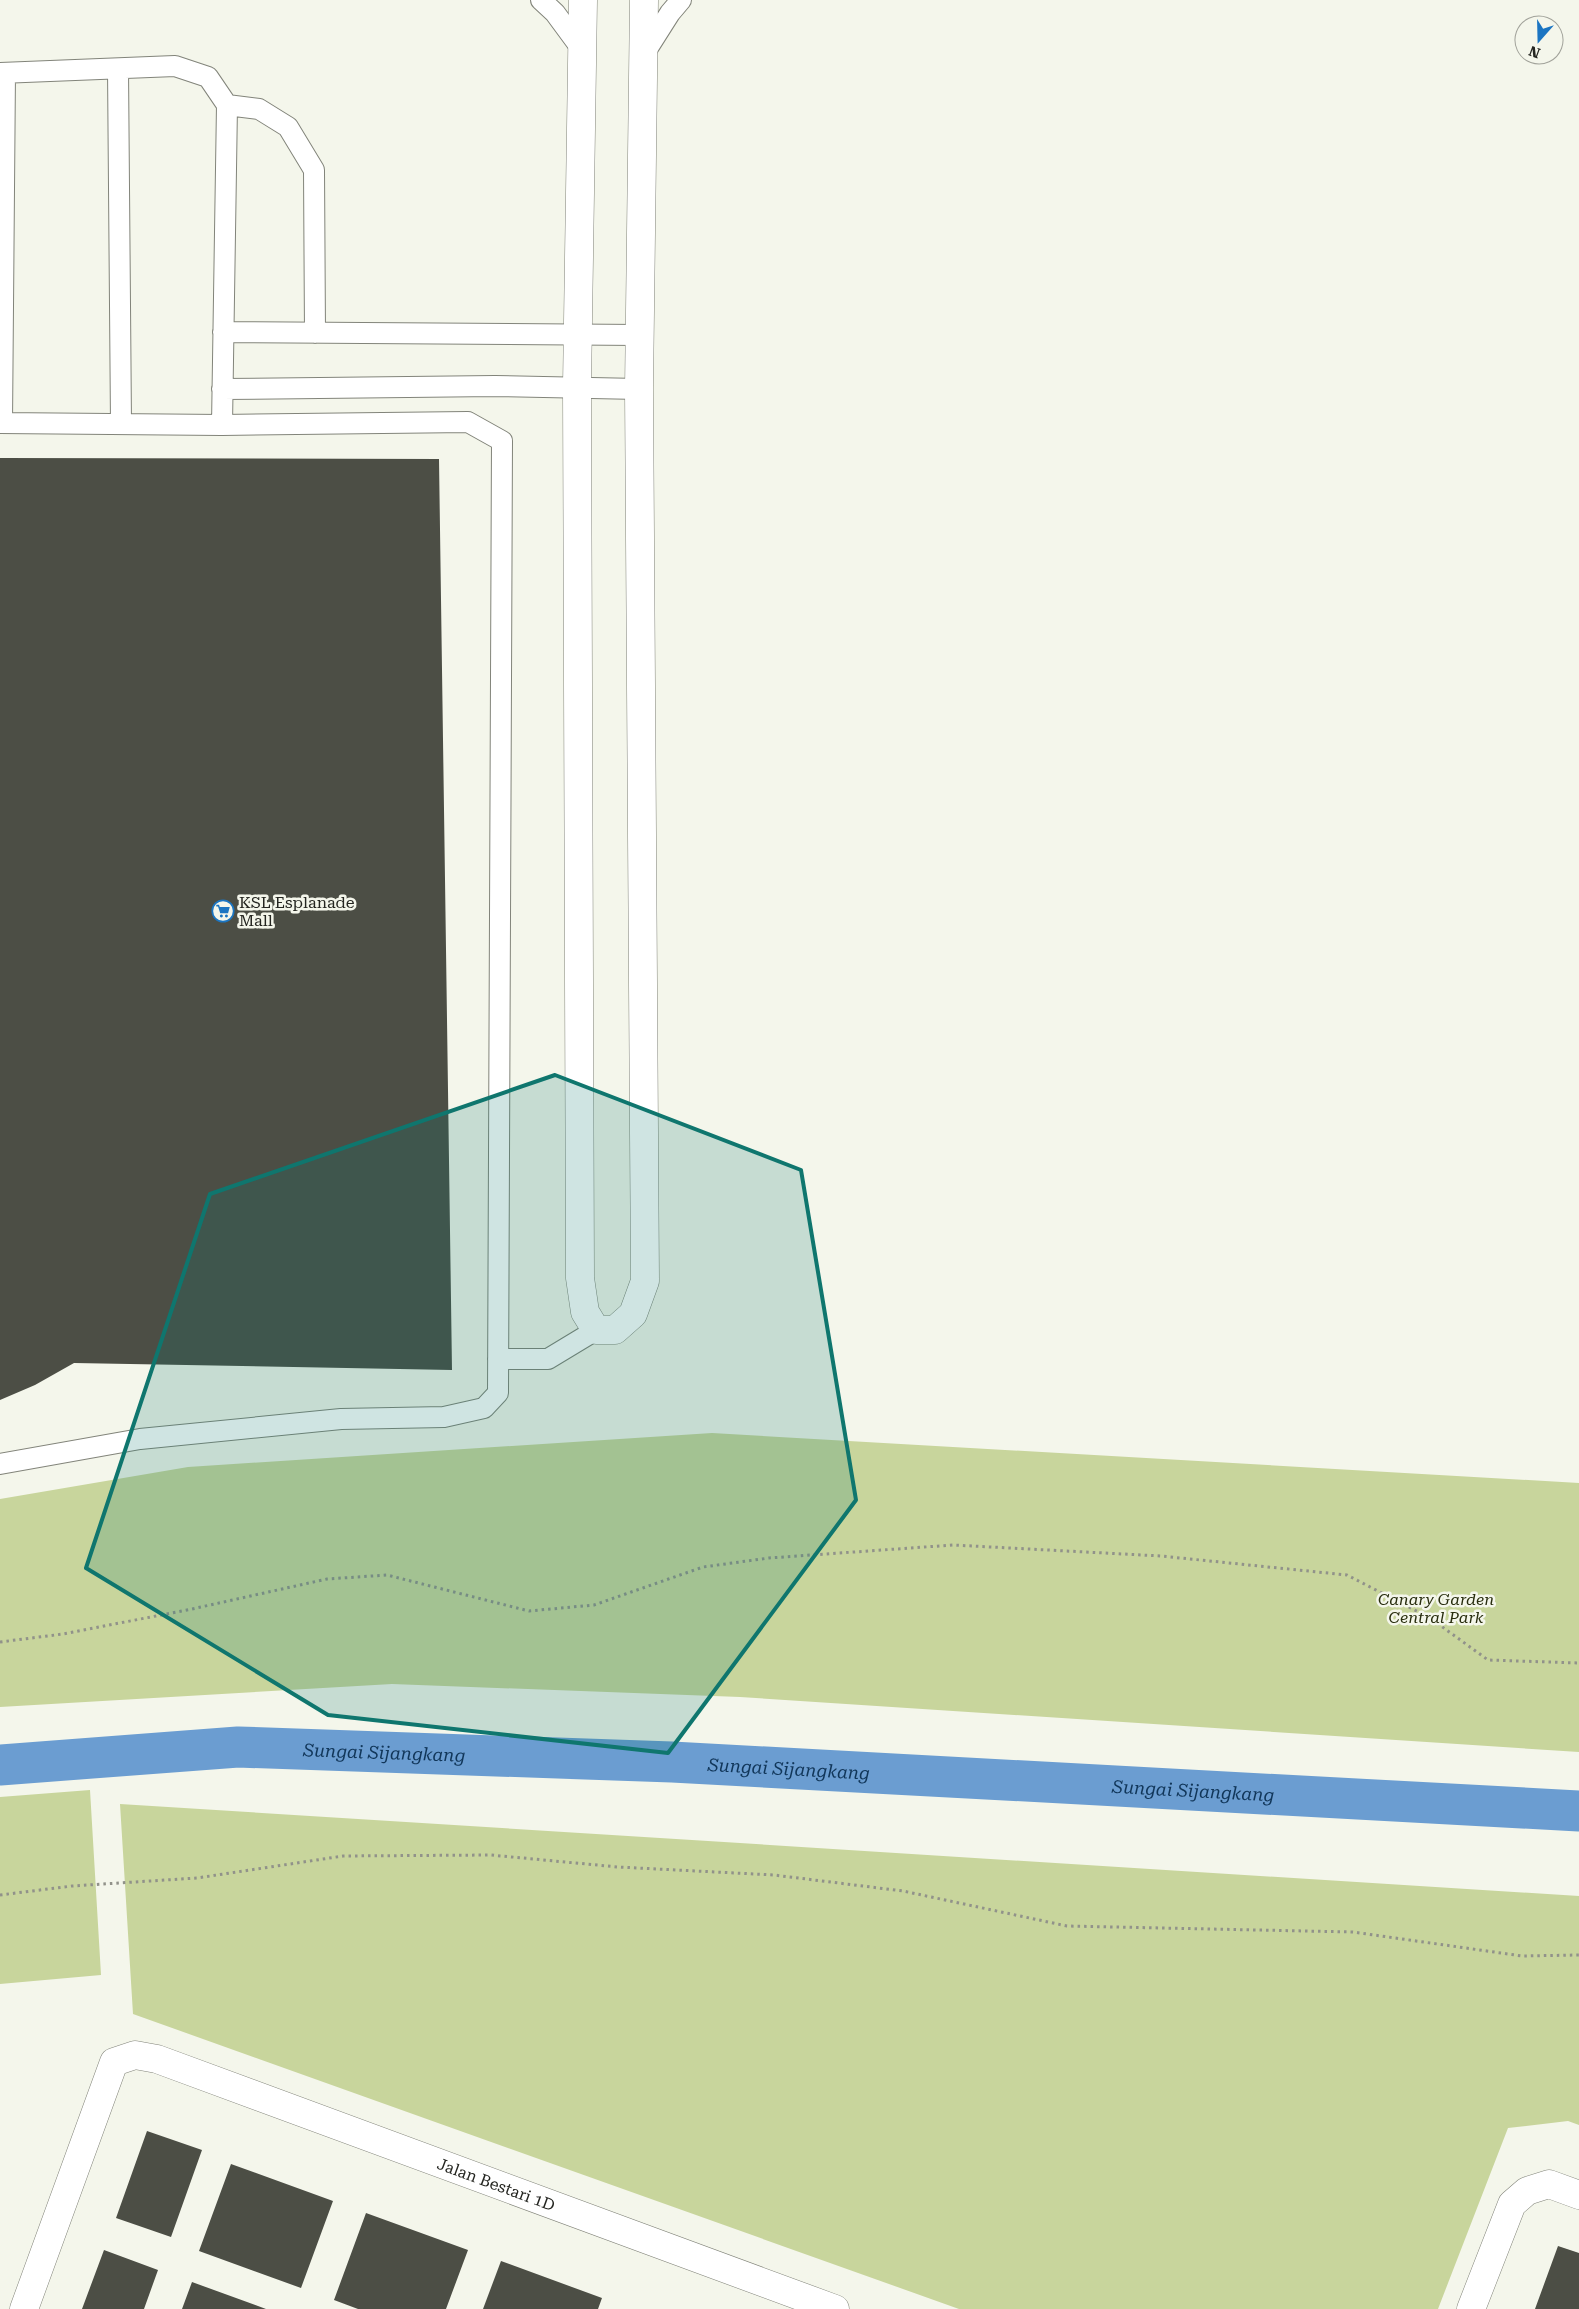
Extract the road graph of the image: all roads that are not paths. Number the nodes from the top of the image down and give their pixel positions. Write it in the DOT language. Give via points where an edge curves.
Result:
graph roads {
  1 [pos="541,0"];
  2 [pos="584,0"];
  3 [pos="644,0"];
  4 [pos="682,0"];
  5 [pos="583,50"];
  6 [pos="644,54"];
  7 [pos="118,69"];
  8 [pos="2,72"];
  9 [pos="227,105"];
  10 [pos="223,332"];
  11 [pos="315,333"];
  12 [pos="578,334"];
  13 [pos="640,335"];
  14 [pos="578,386"];
  15 [pos="222,389"];
  16 [pos="639,389"];
  17 [pos="122,422"];
  18 [pos="1,423"];
  19 [pos="222,425"];
  20 [pos="596,1330"];
  21 [pos="498,1359"];
  22 [pos="0,1464"];
  23 [pos="1579,2194"];
  24 [pos="24,2309"];
  25 [pos="835,2309"];
  26 [pos="1471,2309"];
  1 -- 5 [label="lane"];
  2 -- 5 [label="street"];
  3 -- 6 [label="street"];
  4 -- 6 [label="lane"];
  5 -- 12 [label="street"];
  6 -- 13 [label="street"];
  7 -- 8 [label="lane"];
  7 -- 9 [label="lane" via="175,66 208,77"];
  7 -- 17 [label="lane"];
  8 -- 18 [label="lane"];
  9 -- 10 [label="lane"];
  9 -- 11 [label="lane" via="259,109 288,127 314,170"];
  10 -- 11 [label="lane"];
  10 -- 15 [label="lane"];
  11 -- 12 [label="lane"];
  12 -- 13 [label="lane"];
  12 -- 14 [label="street"];
  13 -- 16 [label="street"];
  14 -- 15 [label="lane"];
  14 -- 16 [label="lane"];
  14 -- 20 [label="street" via="580,1278 585,1312"];
  15 -- 19 [label="lane"];
  16 -- 20 [label="street" via="645,1281 633,1314 615,1330"];
  17 -- 18 [label="lane"];
  17 -- 19 [label="lane"];
  19 -- 21 [label="lane" via="468,422 502,441"];
  20 -- 21 [label="lane" via="548,1360"];
  21 -- 22 [label="lane" via="498,1393 484,1408 444,1417 341,1418 140,1439"];
  23 -- 26 [label="street" via="1550,2184 1527,2191 1512,2204"];
  24 -- 25 [label="street, Jalan Bestari 1D" via="114,2062 134,2055 157,2058"];
}
